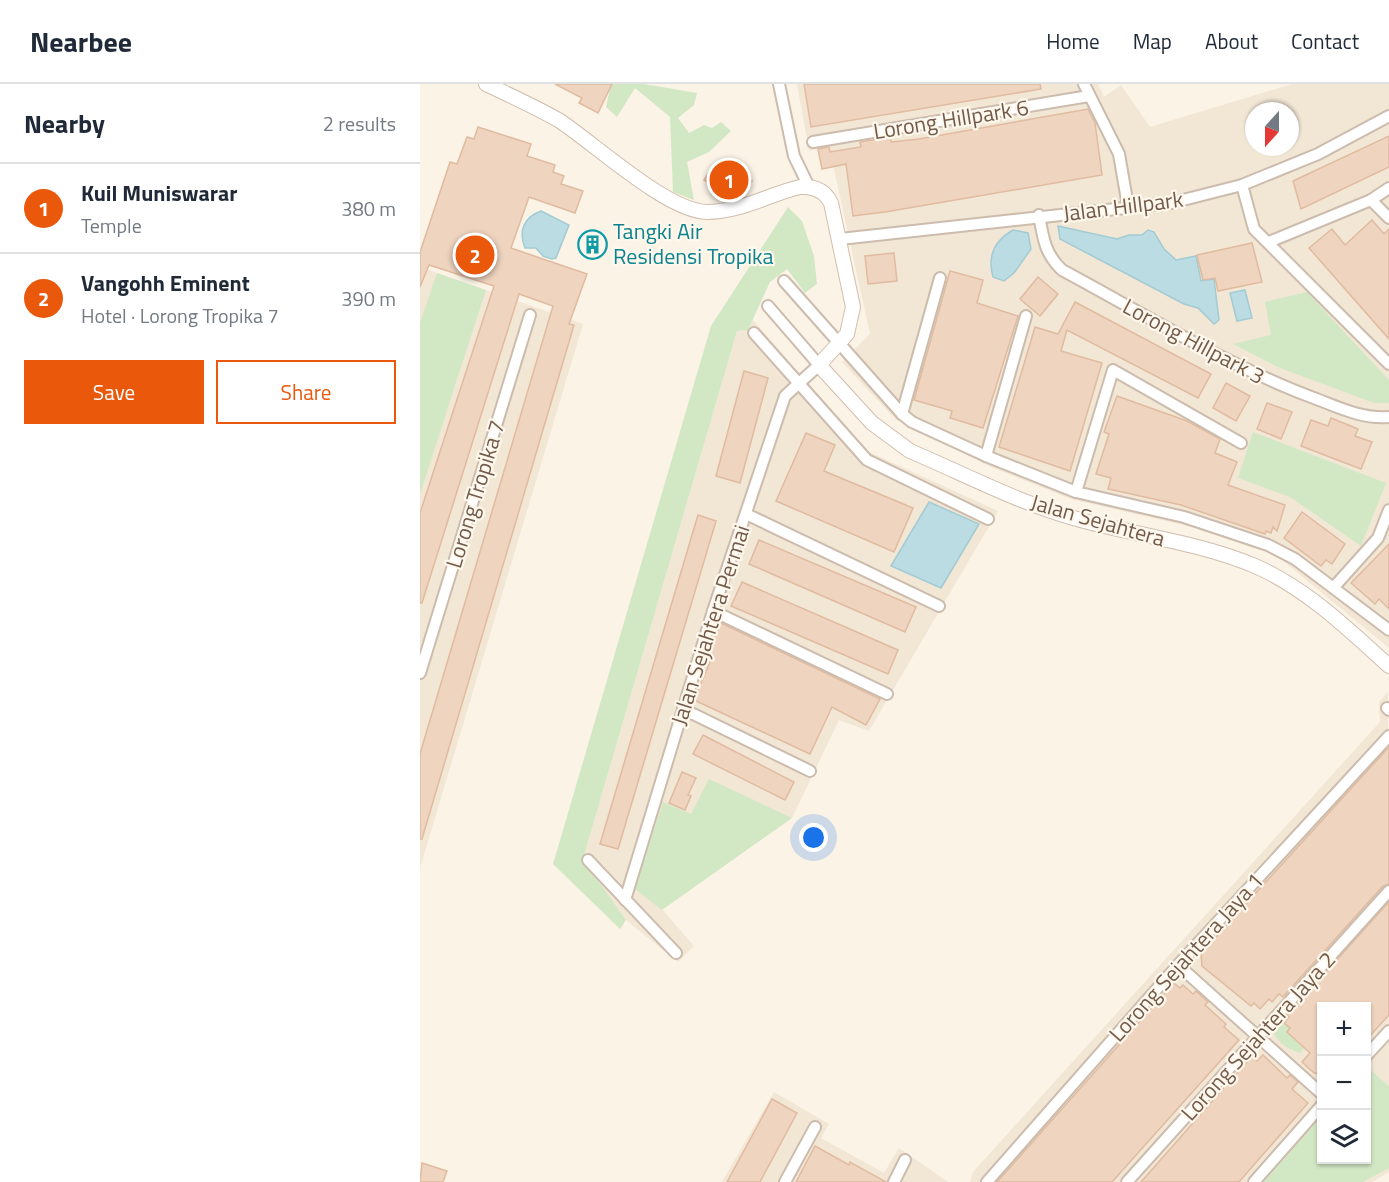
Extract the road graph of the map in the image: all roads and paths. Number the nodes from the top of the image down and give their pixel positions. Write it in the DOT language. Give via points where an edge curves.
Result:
graph roads {
  1 [pos="486,84"];
  2 [pos="779,84"];
  3 [pos="1084,84"];
  4 [pos="1089,96"];
  5 [pos="1389,116"];
  6 [pos="813,142"];
  7 [pos="1242,185"];
  8 [pos="809,187"];
  9 [pos="1389,188"];
  10 [pos="1371,200"];
  11 [pos="1128,206"];
  12 [pos="1039,215"];
  13 [pos="1389,218"];
  14 [pos="840,239"];
  15 [pos="1269,242"];
  16 [pos="940,279"];
  17 [pos="784,281"];
  18 [pos="768,306"];
  19 [pos="530,315"];
  20 [pos="1026,316"];
  21 [pos="754,333"];
  22 [pos="840,344"];
  23 [pos="1389,364"];
  24 [pos="819,365"];
  25 [pos="800,383"];
  26 [pos="902,414"];
  27 [pos="1389,417"];
  28 [pos="1241,443"];
  29 [pos="986,456"];
  30 [pos="1076,492"];
  31 [pos="1389,510"];
  32 [pos="746,513"];
  33 [pos="988,519"];
  34 [pos="1334,586"];
  35 [pos="939,606"];
  36 [pos="713,611"];
  37 [pos="1389,630"];
  38 [pos="1389,666"];
  39 [pos="420,673"];
  40 [pos="887,694"];
  41 [pos="683,709"];
  42 [pos="1389,736"];
  43 [pos="810,771"];
  44 [pos="588,860"];
  45 [pos="1389,891"];
  46 [pos="625,900"];
  47 [pos="676,953"];
  48 [pos="1178,965"];
  49 [pos="1389,1031"];
  50 [pos="1257,1036"];
  51 [pos="1371,1051"];
  52 [pos="1317,1090"];
  53 [pos="1318,1110"];
  54 [pos="815,1127"];
  55 [pos="905,1160"];
  56 [pos="785,1182"];
  57 [pos="894,1182"];
  58 [pos="987,1182"];
  59 [pos="1127,1182"];
  60 [pos="1254,1182"];
  1 -- 8 [label="main road" via="554,118 690,209 731,210 783,191"];
  2 -- 8 [label="street" via="794,156"];
  3 -- 4 [label="street"];
  4 -- 6 [label="street, Lorong Hillpark 6"];
  4 -- 11 [label="street" via="1119,154"];
  5 -- 7 [label="street, Jalan Hillpark" via="1318,154"];
  7 -- 11 [label="street, Jalan Hillpark" via="1171,203"];
  7 -- 15 [label="street" via="1254,229"];
  8 -- 14 [label="main road" via="828,198"];
  9 -- 10 [label="street"];
  10 -- 13 [label="street"];
  10 -- 15 [label="street"];
  11 -- 12 [label="street, Jalan Hillpark"];
  12 -- 14 [label="street, Jalan Hillpark"];
  12 -- 27 [label="street, Lorong Hillpark 3" via="1044,247 1062,270 1277,385 1352,413"];
  14 -- 22 [label="main road" via="853,307 847,334"];
  15 -- 23 [label="street"];
  16 -- 26 [label="street"];
  17 -- 22 [label="street"];
  18 -- 24 [label="street, Jalan Sejahtera"];
  19 -- 39 [label="street, Lorong Tropika 7"];
  20 -- 29 [label="street"];
  21 -- 25 [label="street"];
  22 -- 24 [label="main road"];
  22 -- 26 [label="street"];
  24 -- 25 [label="street, Jalan Sejahtera Permai"];
  24 -- 38 [label="main road, Jalan Sejahtera" via="872,423 910,451 1070,517 1255,566 1323,609"];
  25 -- 32 [label="street, Jalan Sejahtera Permai" via="785,396"];
  25 -- 33 [label="street" via="867,460"];
  26 -- 29 [label="street" via="941,437"];
  28 -- 30 [label="street" via="1113,370"];
  29 -- 30 [label="street"];
  30 -- 34 [label="street" via="1184,517 1268,545"];
  31 -- 34 [label="street" via="1378,538"];
  32 -- 35 [label="street"];
  32 -- 36 [label="street, Jalan Sejahtera Permai"];
  34 -- 37 [label="street"];
  36 -- 40 [label="street"];
  36 -- 41 [label="street, Jalan Sejahtera Permai"];
  41 -- 43 [label="street"];
  41 -- 46 [label="street, Jalan Sejahtera Permai"];
  42 -- 48 [label="street, Lorong Sejahtera Jaya 1"];
  44 -- 46 [label="street"];
  45 -- 50 [label="street, Lorong Sejahtera Jaya 2"];
  46 -- 47 [label="street"];
  48 -- 50 [label="street"];
  48 -- 58 [label="street, Lorong Sejahtera Jaya 1"];
  49 -- 51 [label="street"];
  50 -- 52 [label="street"];
  50 -- 59 [label="street, Lorong Sejahtera Jaya 2"];
  53 -- 60 [label="street"];
  54 -- 56 [label="street"];
  55 -- 57 [label="street"];
}
